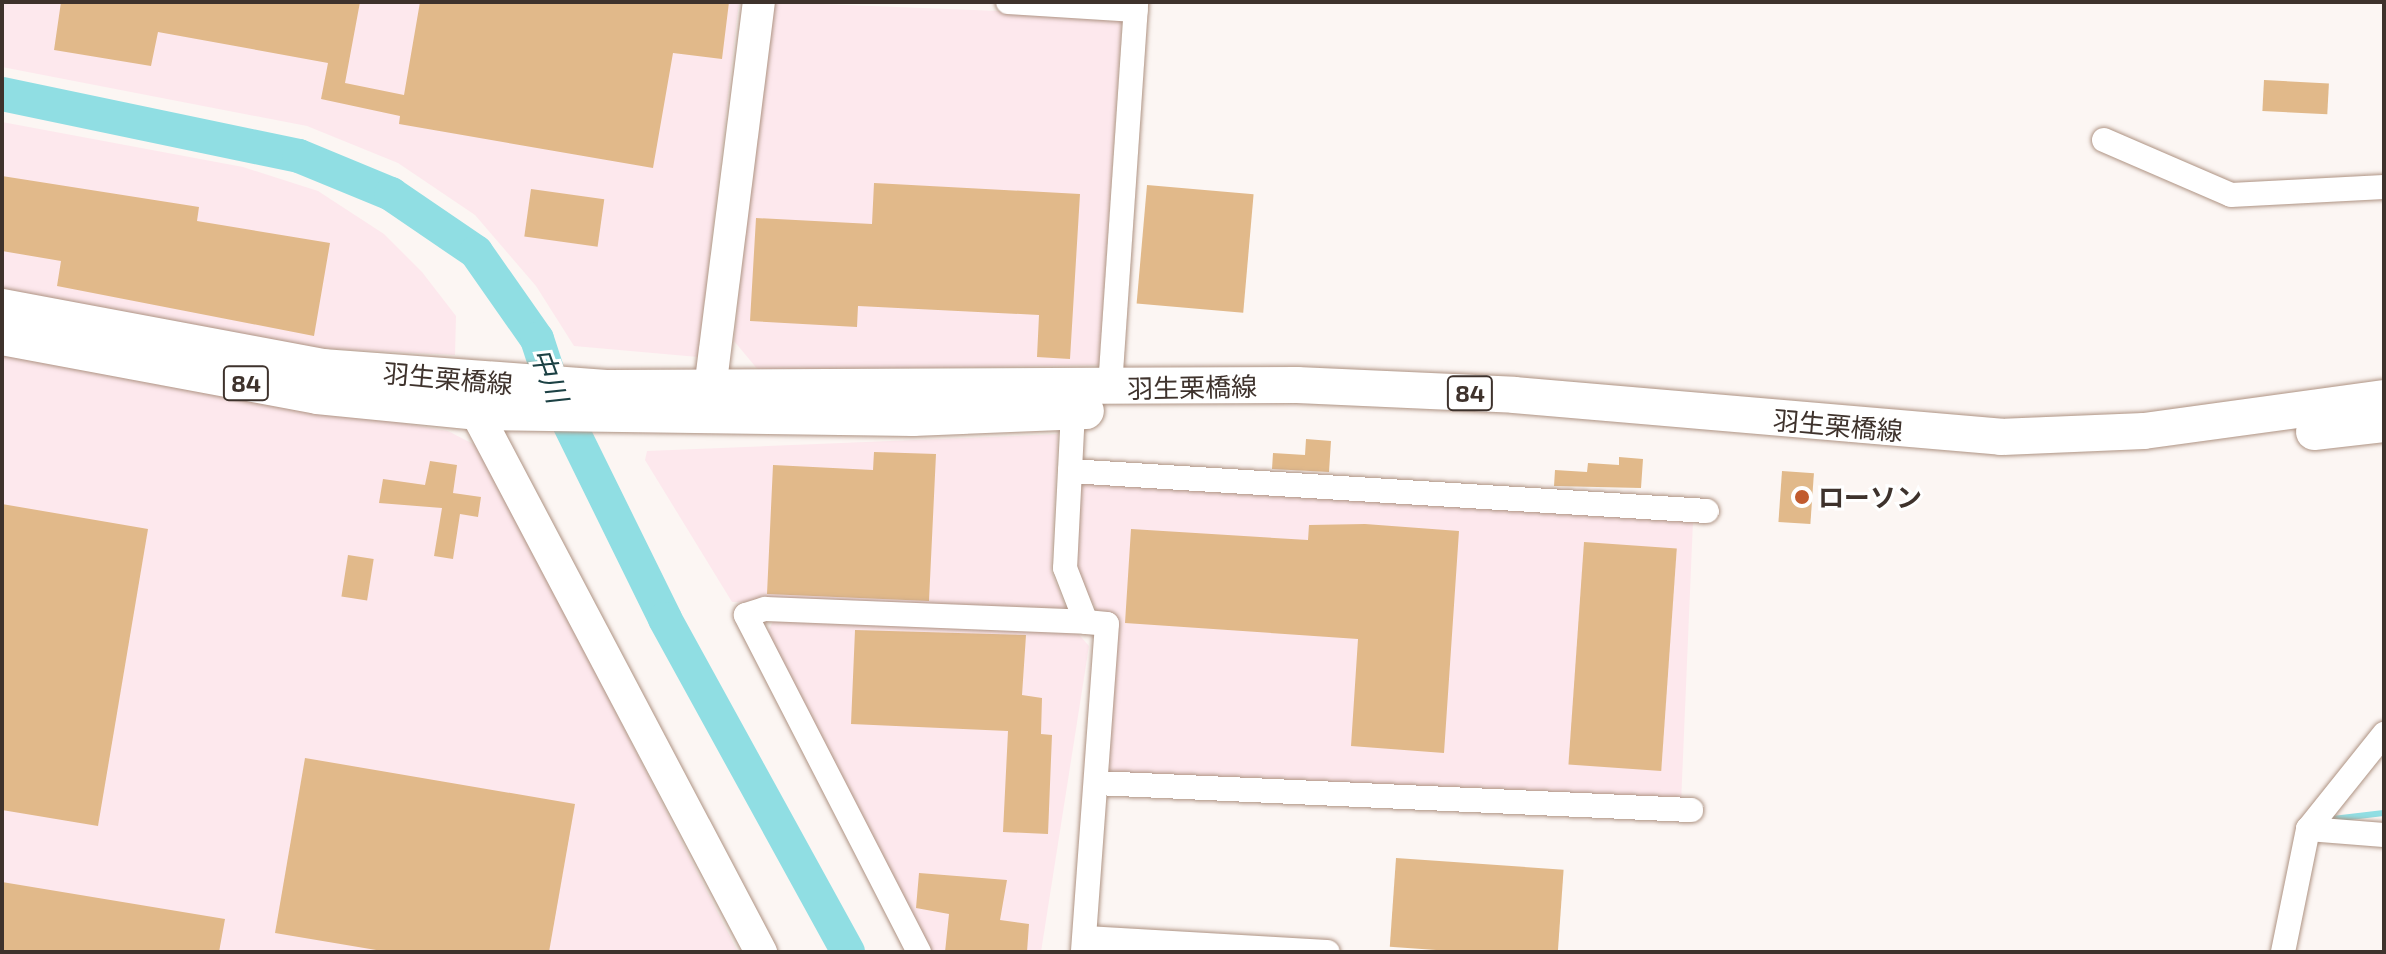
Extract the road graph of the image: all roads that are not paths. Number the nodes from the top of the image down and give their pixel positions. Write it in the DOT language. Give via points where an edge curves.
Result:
graph roads {
  1 [pos="759,2"];
  2 [pos="1008,2"];
  3 [pos="1136,6"];
  4 [pos="2104,140"];
  5 [pos="2384,187"];
  6 [pos="2,307"];
  7 [pos="2,337"];
  8 [pos="1110,387"];
  9 [pos="2384,398"];
  10 [pos="480,402"];
  11 [pos="712,402"];
  12 [pos="1073,411"];
  13 [pos="2384,424"];
  14 [pos="1070,471"];
  15 [pos="1707,511"];
  16 [pos="1086,622"];
  17 [pos="2384,734"];
  18 [pos="1096,783"];
  19 [pos="1691,810"];
  20 [pos="2308,829"];
  21 [pos="2384,835"];
  22 [pos="1084,945"];
  23 [pos="761,952"];
  24 [pos="919,952"];
  25 [pos="1328,952"];
  26 [pos="2283,952"];
  1 -- 11 [label="street"];
  2 -- 3 [label="street"];
  3 -- 8 [label="street"];
  4 -- 5 [label="street" via="2231,195"];
  6 -- 10 [label="main road, 羽生栗橋線 / 84"];
  7 -- 10 [label="main road, 羽生栗橋線 / 84" via="317,396"];
  8 -- 9 [label="main road, 羽生栗橋線 / 84" via="1297,385 1514,395 2001,437 2144,431"];
  8 -- 11 [label="main road, 羽生栗橋線 / 84"];
  10 -- 11 [label="main road, 羽生栗橋線 / 84"];
  10 -- 23 [label="street"];
  11 -- 12 [label="main road, 羽生栗橋線 / 84"];
  12 -- 13 [label="main road, 羽生栗橋線 / 84" via="1265,403 1515,414 1993,456 2138,452"];
  12 -- 14 [label="street"];
  14 -- 15 [label="street"];
  14 -- 16 [label="street" via="1065,568"];
  16 -- 18 [label="street" via="1107,624"];
  16 -- 24 [label="street" via="765,609 746,615"];
  17 -- 20 [label="street"];
  18 -- 19 [label="street"];
  18 -- 22 [label="street"];
  20 -- 21 [label="street"];
  20 -- 26 [label="street"];
  22 -- 25 [label="street"];
}
